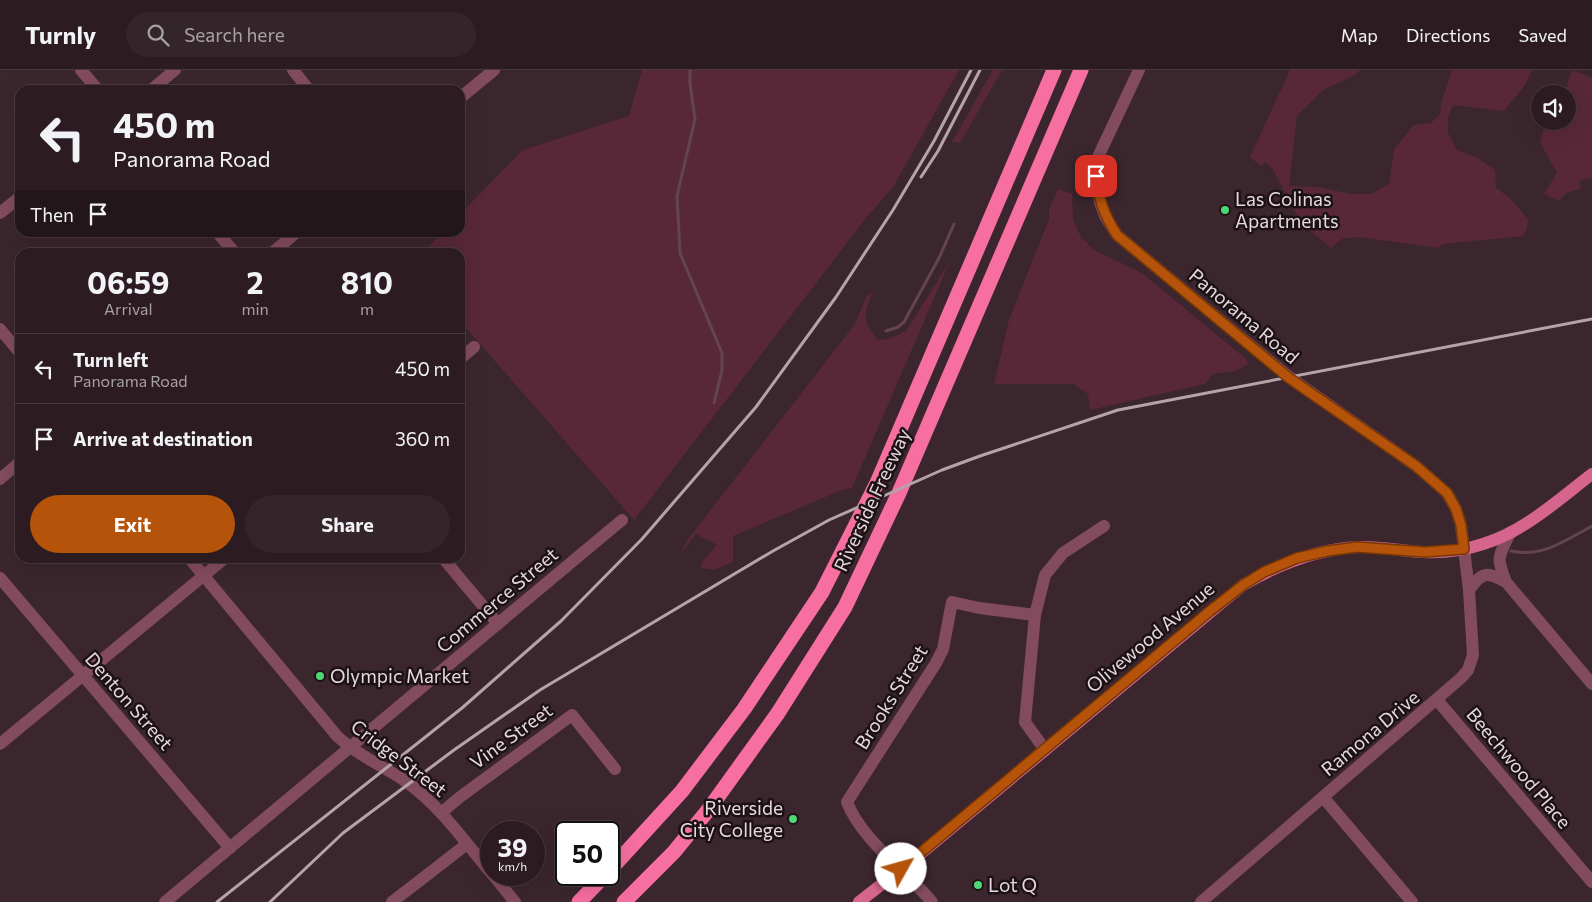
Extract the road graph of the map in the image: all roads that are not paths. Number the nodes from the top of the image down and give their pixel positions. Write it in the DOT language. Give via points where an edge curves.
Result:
graph roads {
  1 [pos="81,70"];
  2 [pos="175,70"];
  3 [pos="293,70"];
  4 [pos="494,70"];
  5 [pos="1054,70"];
  6 [pos="1081,70"];
  7 [pos="1139,70"];
  8 [pos="94,85"];
  9 [pos="157,85"];
  10 [pos="305,85"];
  11 [pos="465,94"];
  12 [pos="15,201"];
  13 [pos="0,213"];
  14 [pos="221,237"];
  15 [pos="291,237"];
  16 [pos="231,248"];
  17 [pos="278,248"];
  18 [pos="0,329"];
  19 [pos="15,347"];
  20 [pos="474,347"];
  21 [pos="465,355"];
  22 [pos="15,466"];
  23 [pos="1592,474"];
  24 [pos="0,479"];
  25 [pos="622,520"];
  26 [pos="1104,526"];
  27 [pos="1510,533"];
  28 [pos="1464,549"];
  29 [pos="193,563"];
  30 [pos="219,563"];
  31 [pos="447,563"];
  32 [pos="204,575"];
  33 [pos="0,578"];
  34 [pos="1506,582"];
  35 [pos="1468,590"];
  36 [pos="1036,615"];
  37 [pos="498,624"];
  38 [pos="83,676"];
  39 [pos="1592,684"];
  40 [pos="1437,700"];
  41 [pos="0,744"];
  42 [pos="350,748"];
  43 [pos="1045,750"];
  44 [pos="615,769"];
  45 [pos="1323,797"];
  46 [pos="441,813"];
  47 [pos="467,844"];
  48 [pos="230,848"];
  49 [pos="620,859"];
  50 [pos="480,860"];
  51 [pos="901,869"];
  52 [pos="1592,882"];
  53 [pos="502,886"];
  54 [pos="594,886"];
  55 [pos="1205,901"];
  56 [pos="165,902"];
  57 [pos="392,902"];
  58 [pos="515,902"];
  59 [pos="579,902"];
  60 [pos="624,902"];
  61 [pos="859,902"];
  62 [pos="932,902"];
  63 [pos="1412,902"];
  1 -- 8 [label="street"];
  2 -- 9 [label="street"];
  3 -- 10 [label="street"];
  4 -- 11 [label="street"];
  5 -- 49 [label="highway, Riverside Freeway" via="877,483 822,592 744,709 688,784"];
  6 -- 60 [label="highway, Riverside Freeway" via="899,493 845,607 778,713 709,809 674,852"];
  7 -- 28 [label="street, Panorama Road" via="1098,157 1096,176 1100,202 1117,235 1289,378 1416,466 1447,493 1459,517"];
  12 -- 13 [label="street"];
  14 -- 16 [label="street"];
  15 -- 17 [label="street"];
  18 -- 19 [label="street"];
  20 -- 21 [label="street"];
  22 -- 24 [label="street"];
  23 -- 27 [label="main road, Olivewood Avenue"];
  25 -- 37 [label="street, Commerce Street"];
  26 -- 36 [label="street" via="1063,553 1045,576"];
  27 -- 28 [label="main road, Olivewood Avenue"];
  27 -- 34 [label="street" via="1499,556"];
  28 -- 35 [label="street, Ramona Drive"];
  28 -- 43 [label="main road, Olivewood Avenue" via="1425,552 1357,547 1297,558 1271,569 1222,601"];
  29 -- 32 [label="street, Cridge Street"];
  30 -- 32 [label="street"];
  31 -- 37 [label="street"];
  32 -- 38 [label="street"];
  32 -- 42 [label="street, Cridge Street"];
  33 -- 38 [label="street, Denton Street"];
  34 -- 35 [label="street" via="1483,574"];
  34 -- 39 [label="street"];
  35 -- 40 [label="street, Ramona Drive" via="1473,654 1468,670"];
  36 -- 43 [label="street" via="1025,722"];
  36 -- 51 [label="street, Brooks Street" via="952,602 936,663 847,802 852,815 869,837"];
  37 -- 42 [label="street, Commerce Street"];
  38 -- 41 [label="street"];
  38 -- 48 [label="street, Denton Street"];
  40 -- 45 [label="street, Ramona Drive"];
  40 -- 52 [label="street, Beechwood Place"];
  42 -- 46 [label="street, Cridge Street" via="408,784"];
  42 -- 48 [label="street, Commerce Street"];
  43 -- 51 [label="main road, Olivewood Avenue"];
  44 -- 46 [label="street, Vine Street" via="572,715"];
  45 -- 55 [label="street, Ramona Drive"];
  45 -- 63 [label="street"];
  46 -- 47 [label="street, Cridge Street"];
  47 -- 50 [label="street, Cridge Street"];
  47 -- 57 [label="street"];
  48 -- 56 [label="street, Commerce Street"];
  51 -- 61 [label="main road, Olivewood Avenue"];
  51 -- 62 [label="street"];
  53 -- 58 [label="street, Cridge Street"];
  54 -- 59 [label="highway"];
}
